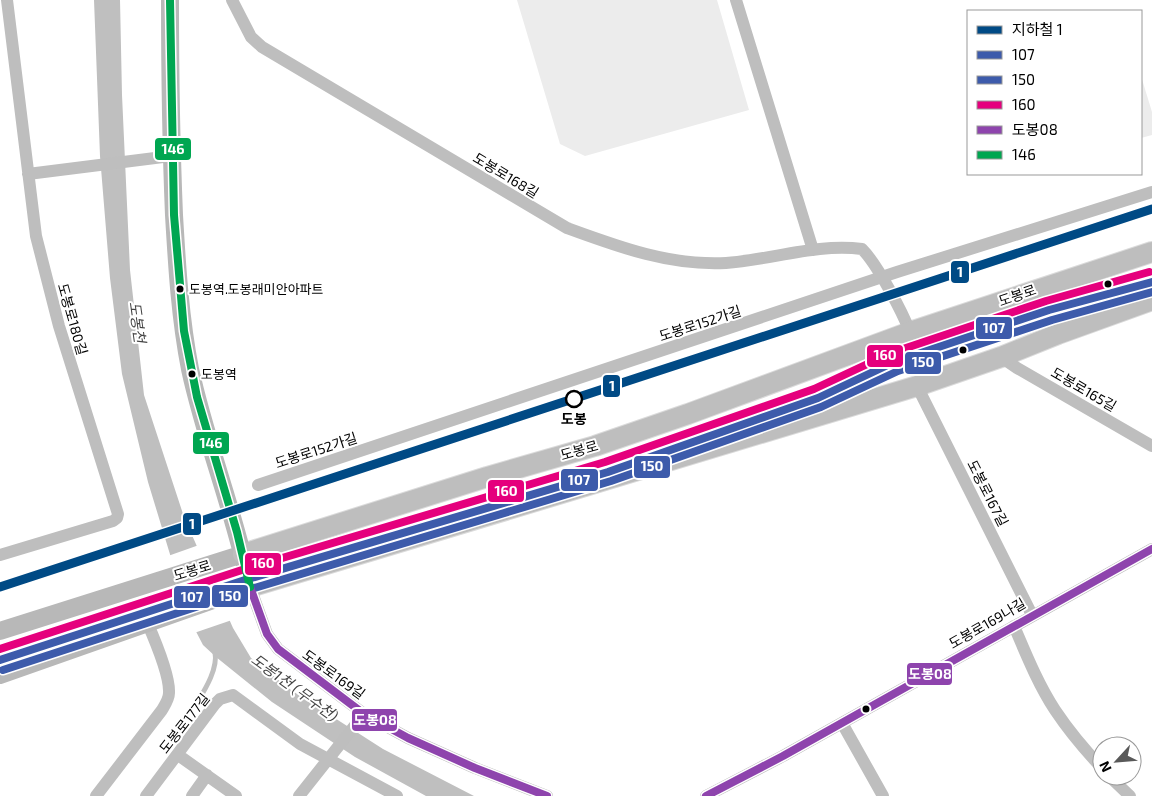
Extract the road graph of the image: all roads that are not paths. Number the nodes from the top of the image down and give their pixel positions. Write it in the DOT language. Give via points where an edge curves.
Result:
graph roads {
  1 [pos="7,0"];
  2 [pos="170,0"];
  3 [pos="232,0"];
  4 [pos="736,0"];
  5 [pos="171,156"];
  6 [pos="28,174"];
  7 [pos="1152,192"];
  8 [pos="814,250"];
  9 [pos="1152,252"];
  10 [pos="882,279"];
  11 [pos="1152,300"];
  12 [pos="910,332"];
  13 [pos="1001,357"];
  14 [pos="917,386"];
  15 [pos="1152,446"];
  16 [pos="258,485"];
  17 [pos="1152,549"];
  18 [pos="243,554"];
  19 [pos="0,555"];
  20 [pos="242,590"];
  21 [pos="1032,614"];
  22 [pos="152,621"];
  23 [pos="1014,626"];
  24 [pos="0,631"];
  25 [pos="0,674"];
  26 [pos="361,717"];
  27 [pos="842,723"];
  28 [pos="178,755"];
  29 [pos="1092,757"];
  30 [pos="330,758"];
  31 [pos="207,775"];
  32 [pos="1120,786"];
  33 [pos="96,796"];
  34 [pos="146,796"];
  35 [pos="192,796"];
  36 [pos="236,796"];
  37 [pos="299,796"];
  38 [pos="397,796"];
  39 [pos="547,796"];
  40 [pos="706,796"];
  41 [pos="883,796"];
  42 [pos="1130,796"];
  1 -- 6 [label="street, 도봉로180길"];
  2 -- 5 [label="main road"];
  3 -- 8 [label="street, 도봉로168길" via="251,37 262,47 568,228 623,248 687,262 726,263"];
  4 -- 8 [label="street"];
  5 -- 6 [label="street"];
  5 -- 18 [label="main road" via="180,294 190,368"];
  6 -- 19 [label="street, 도봉로180길" via="36,236 50,292 118,514 112,520"];
  7 -- 10 [label="street, 도봉로152가길"];
  8 -- 10 [label="street, 도봉로168길" via="862,249"];
  9 -- 12 [label="main road, 도봉로"];
  10 -- 12 [label="street, 도봉로168길"];
  10 -- 16 [label="street, 도봉로152가길"];
  11 -- 13 [label="main road"];
  12 -- 18 [label="main road, 도봉로" via="596,446"];
  13 -- 14 [label="main road"];
  13 -- 15 [label="street, 도봉로165길"];
  14 -- 20 [label="main road"];
  14 -- 21 [label="street, 도봉로167길"];
  17 -- 21 [label="street, 도봉로169나길"];
  18 -- 20 [label="main road"];
  18 -- 24 [label="main road, 도봉로"];
  20 -- 22 [label="main road"];
  20 -- 26 [label="street, 도봉로169길" via="278,649"];
  21 -- 23 [label="street, 도봉로169나길"];
  22 -- 25 [label="main road"];
  22 -- 33 [label="street, 도봉로177길" via="169,687 168,700"];
  23 -- 27 [label="street, 도봉로169나길"];
  23 -- 29 [label="street" via="1026,656 1055,709"];
  26 -- 30 [label="street"];
  26 -- 39 [label="street, 도봉로169길"];
  27 -- 40 [label="street, 도봉로169나길"];
  27 -- 41 [label="street"];
  28 -- 30 [label="street, 도봉로177길" via="215,704 233,695 300,744"];
  28 -- 31 [label="street"];
  28 -- 34 [label="street, 도봉로177길"];
  30 -- 37 [label="street"];
  30 -- 38 [label="street"];
  31 -- 35 [label="street"];
  31 -- 36 [label="street"];
  32 -- 42 [label="street"];
}
